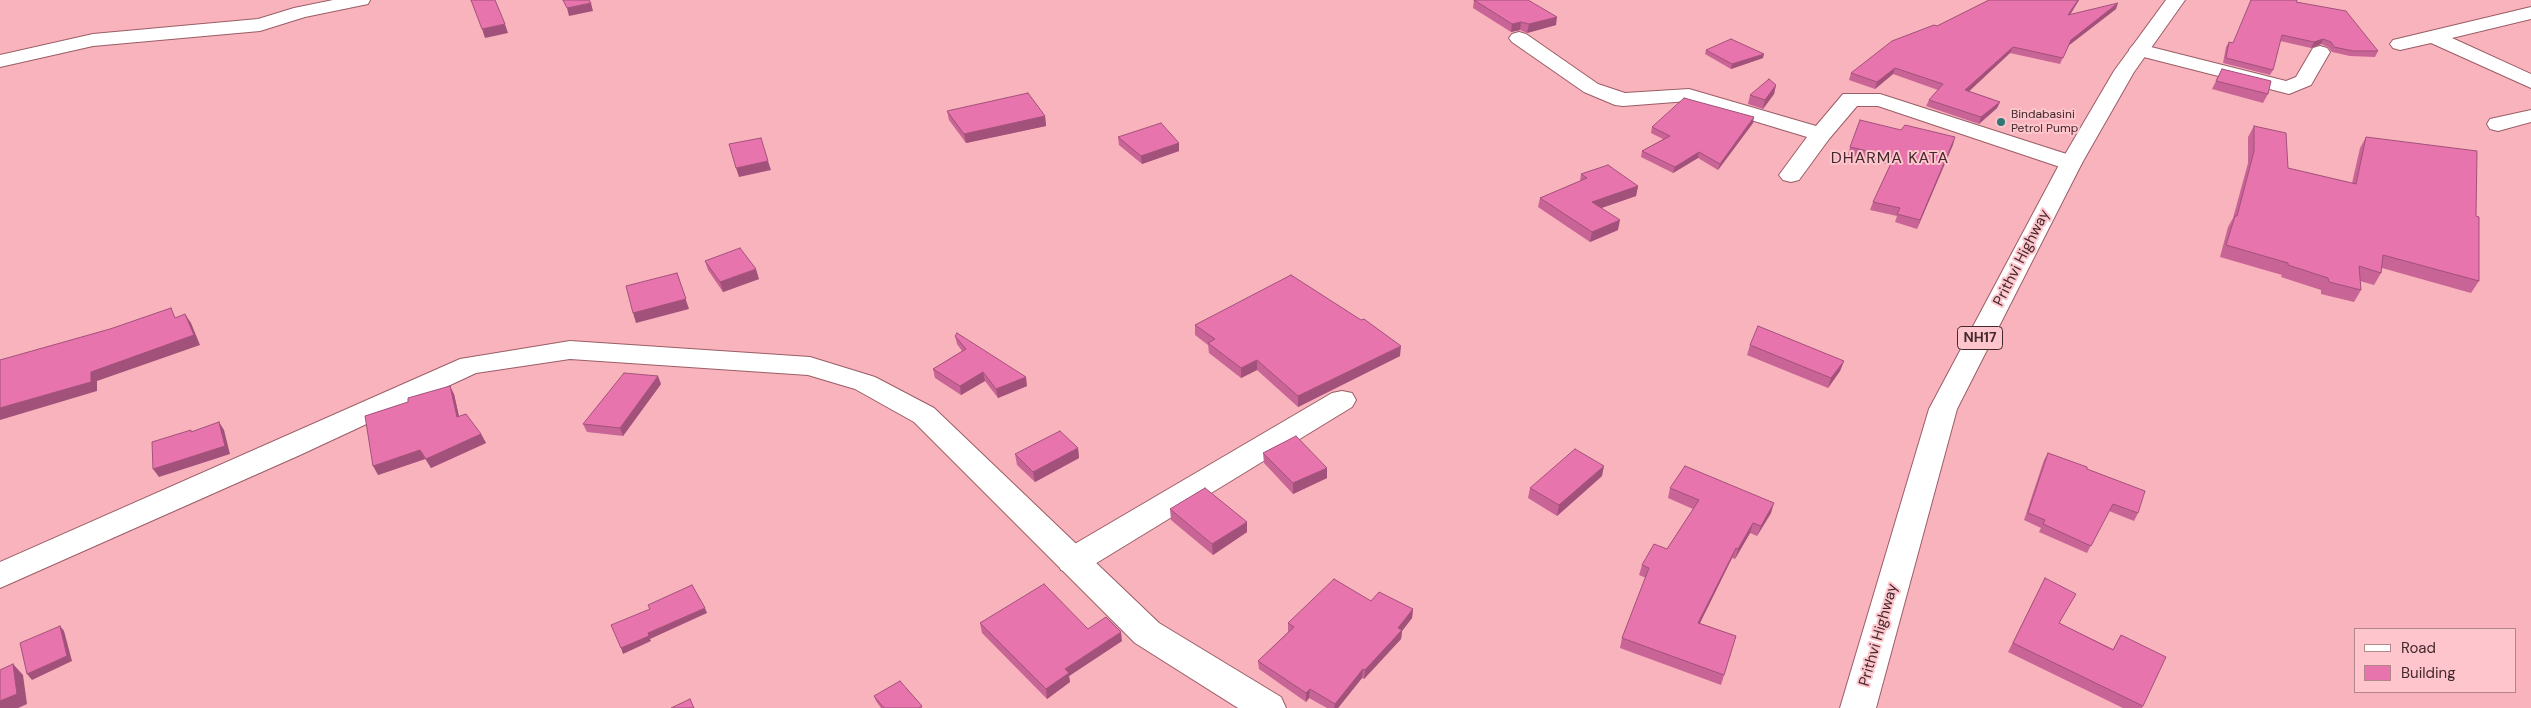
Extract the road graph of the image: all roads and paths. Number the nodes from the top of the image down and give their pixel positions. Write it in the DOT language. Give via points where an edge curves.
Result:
graph roads {
  1 [pos="361,0"];
  2 [pos="2176,0"];
  3 [pos="2495,4"];
  4 [pos="2526,16"];
  5 [pos="2435,37"];
  6 [pos="1519,38"];
  7 [pos="2400,44"];
  8 [pos="2139,50"];
  9 [pos="2320,52"];
  10 [pos="0,61"];
  11 [pos="2531,82"];
  12 [pos="2531,116"];
  13 [pos="2498,124"];
  14 [pos="1821,134"];
  15 [pos="2071,163"];
  16 [pos="1791,175"];
  17 [pos="1342,400"];
  18 [pos="1073,561"];
  19 [pos="0,576"];
  20 [pos="1268,708"];
  21 [pos="1858,708"];
  1 -- 10 [label="main road" via="301,12 260,25 93,40"];
  2 -- 8 [label="main road, Prithvi Highway / NH17"];
  3 -- 4 [label="main road"];
  4 -- 5 [label="main road"];
  5 -- 7 [label="main road"];
  5 -- 11 [label="main road"];
  6 -- 14 [label="main road" via="1591,88 1623,100 1690,95"];
  8 -- 9 [label="main road" via="2289,88 2304,81"];
  8 -- 15 [label="main road, Prithvi Highway / NH17"];
  12 -- 13 [label="main road"];
  14 -- 15 [label="main road" via="1851,99 1880,100"];
  14 -- 16 [label="main road"];
  15 -- 21 [label="main road, Prithvi Highway / NH17" via="1943,409"];
  17 -- 18 [label="main road"];
  18 -- 19 [label="main road" via="924,415 865,383 810,366 570,350 470,365"];
  18 -- 20 [label="main road" via="1147,633"];
}
